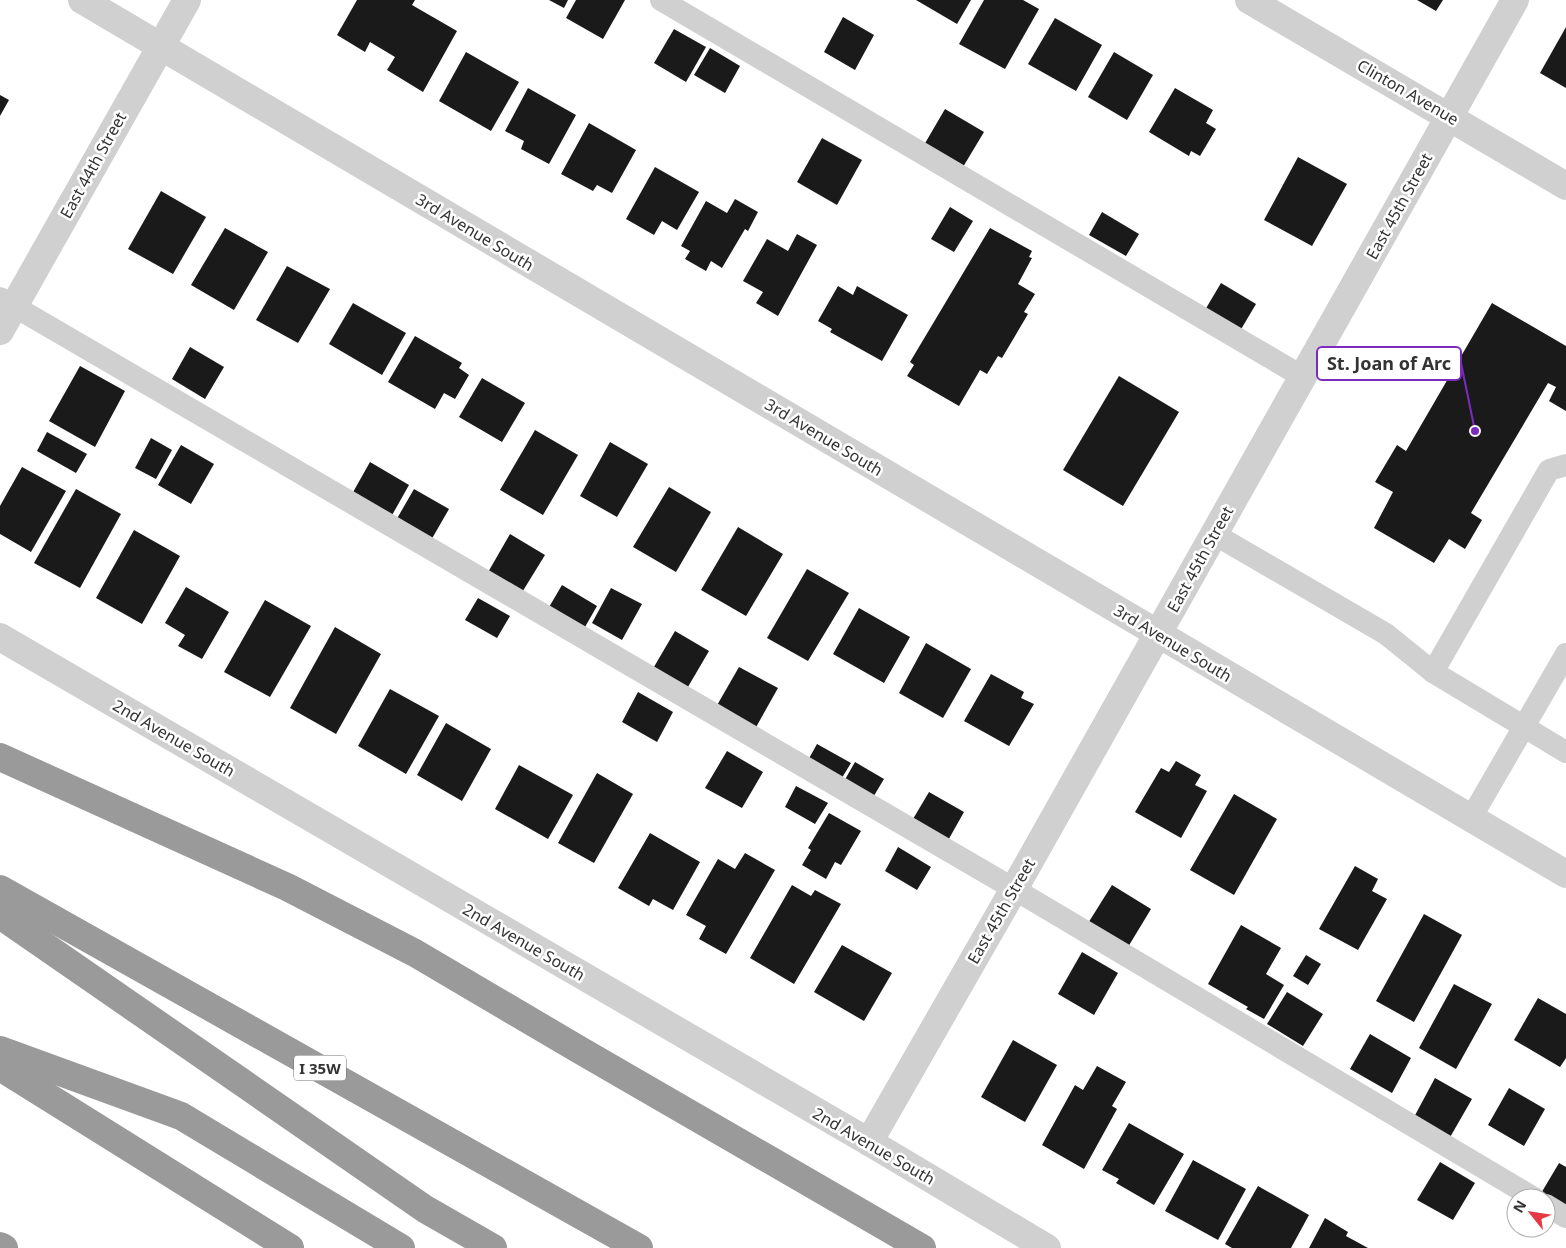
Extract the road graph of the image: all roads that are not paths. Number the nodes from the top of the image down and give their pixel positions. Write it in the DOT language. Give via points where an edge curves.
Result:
graph roads {
  1 [pos="82,0"];
  2 [pos="187,0"];
  3 [pos="661,0"];
  4 [pos="1249,0"];
  5 [pos="1515,0"];
  6 [pos="161,46"];
  7 [pos="1449,116"];
  8 [pos="1566,186"];
  9 [pos="7,302"];
  10 [pos="0,331"];
  11 [pos="1302,377"];
  12 [pos="1566,465"];
  13 [pos="1214,534"];
  14 [pos="1158,634"];
  15 [pos="0,637"];
  16 [pos="1566,654"];
  17 [pos="1433,672"];
  18 [pos="1524,727"];
  19 [pos="1566,752"];
  20 [pos="0,758"];
  21 [pos="1471,818"];
  22 [pos="1566,874"];
  23 [pos="0,889"];
  24 [pos="1014,890"];
  25 [pos="0,915"];
  26 [pos="0,1050"];
  27 [pos="0,1067"];
  28 [pos="869,1142"];
  29 [pos="1517,1188"];
  30 [pos="0,1246"];
  31 [pos="4,1248"];
  32 [pos="290,1248"];
  33 [pos="401,1248"];
  34 [pos="493,1248"];
  35 [pos="639,1248"];
  36 [pos="922,1248"];
  37 [pos="1047,1248"];
  1 -- 6 [label="street, 3rd Avenue South"];
  2 -- 6 [label="street, East 44th Street"];
  3 -- 11 [label="lane"];
  4 -- 7 [label="street, Clinton Avenue"];
  5 -- 7 [label="street, East 45th Street"];
  6 -- 9 [label="street, East 44th Street"];
  6 -- 14 [label="street, 3rd Avenue South"];
  7 -- 8 [label="street, Clinton Avenue"];
  7 -- 11 [label="street, East 45th Street"];
  9 -- 10 [label="street, East 44th Street"];
  9 -- 24 [label="lane"];
  11 -- 13 [label="street, East 45th Street"];
  12 -- 17 [label="lane" via="1549,470"];
  13 -- 14 [label="street, East 45th Street"];
  13 -- 17 [label="lane" via="1386,634"];
  14 -- 21 [label="street, 3rd Avenue South"];
  14 -- 24 [label="street, East 45th Street"];
  15 -- 28 [label="street, 2nd Avenue South"];
  16 -- 18 [label="lane"];
  17 -- 18 [label="lane"];
  18 -- 19 [label="lane"];
  18 -- 21 [label="lane"];
  20 -- 36 [label="highway" via="288,887 415,953"];
  21 -- 22 [label="street, 3rd Avenue South"];
  23 -- 35 [label="highway, I 35W"];
  24 -- 28 [label="street, East 45th Street"];
  24 -- 29 [label="lane"];
  25 -- 34 [label="highway" via="425,1209"];
  26 -- 33 [label="highway" via="181,1116"];
  27 -- 32 [label="highway"];
  28 -- 37 [label="street, 2nd Avenue South"];
  30 -- 31 [label="highway"];
}
